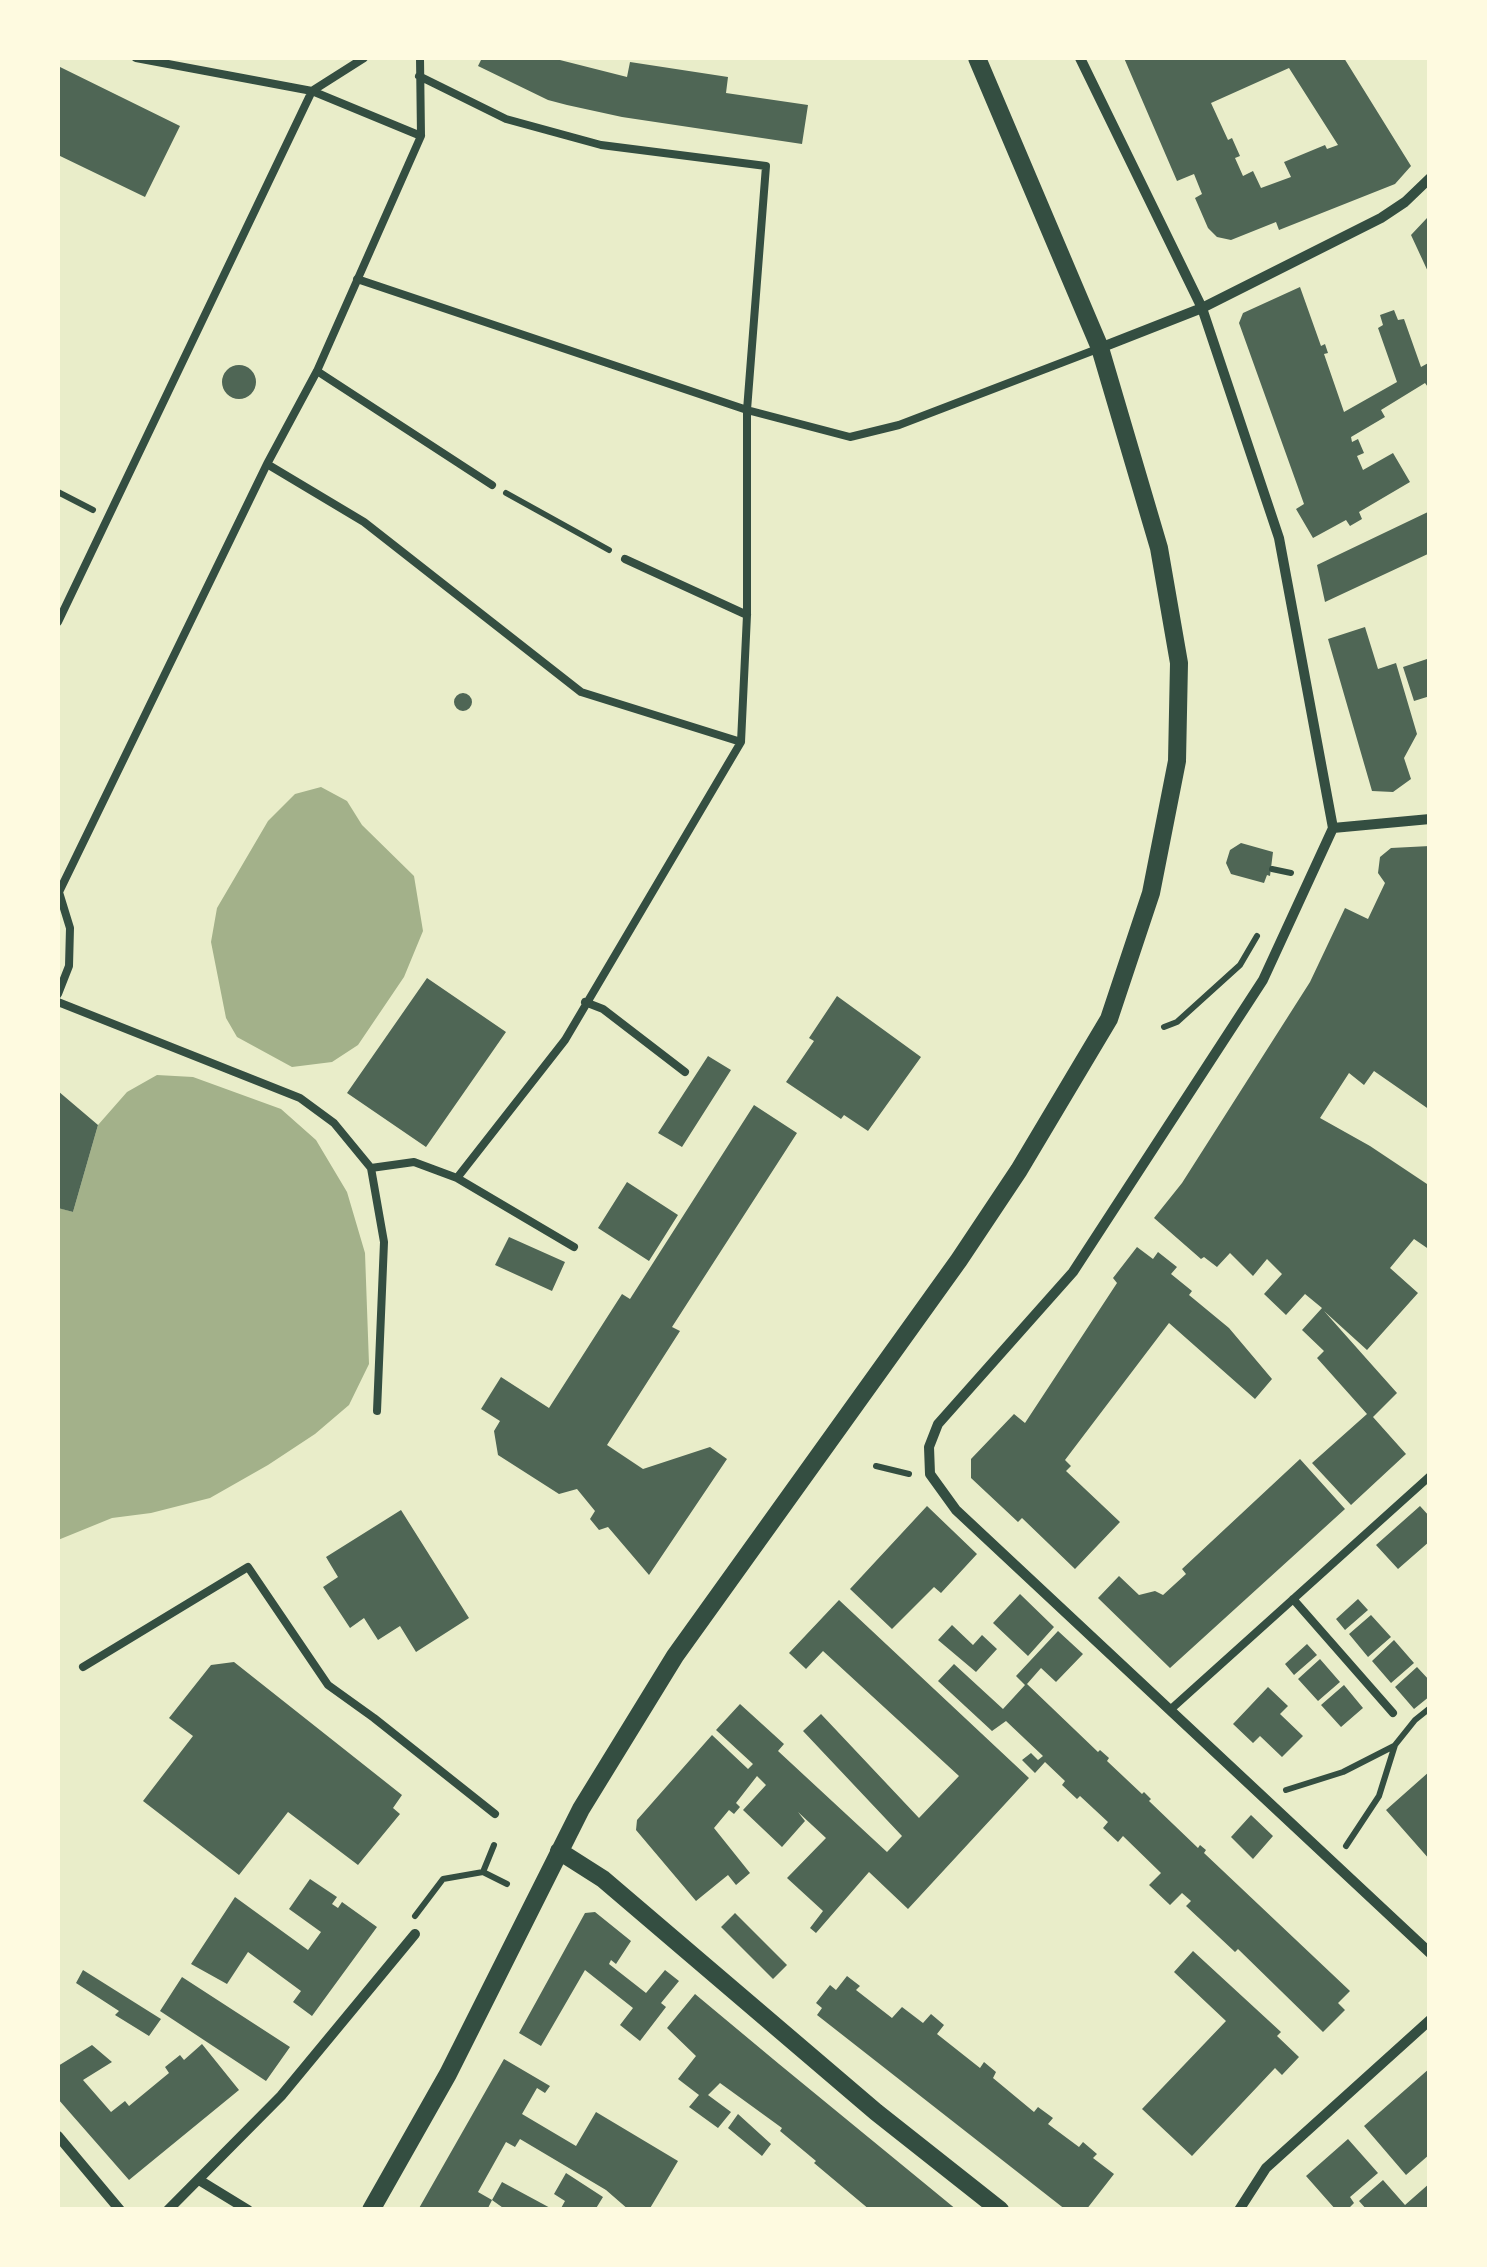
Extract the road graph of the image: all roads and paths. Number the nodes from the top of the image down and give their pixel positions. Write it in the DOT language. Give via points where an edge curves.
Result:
graph roads {
  1 [pos="136,58"];
  2 [pos="198,58"];
  3 [pos="364,58"];
  4 [pos="420,58"];
  5 [pos="978,58"];
  6 [pos="1080,58"];
  7 [pos="196,69"];
  8 [pos="419,76"];
  9 [pos="312,90"];
  10 [pos="422,136"];
  11 [pos="1430,178"];
  12 [pos="357,279"];
  13 [pos="1202,308"];
  14 [pos="1100,348"];
  15 [pos="317,370"];
  16 [pos="747,410"];
  17 [pos="267,464"];
  18 [pos="492,485"];
  19 [pos="58,492"];
  20 [pos="108,518"];
  21 [pos="625,559"];
  22 [pos="747,615"];
  23 [pos="58,622"];
  24 [pos="742,742"];
  25 [pos="1430,819"];
  26 [pos="1333,828"];
  27 [pos="1292,874"];
  28 [pos="1283,889"];
  29 [pos="58,890"];
  30 [pos="1257,934"];
  31 [pos="58,994"];
  32 [pos="58,1002"];
  33 [pos="586,1002"];
  34 [pos="1164,1027"];
  35 [pos="685,1072"];
  36 [pos="371,1168"];
  37 [pos="457,1178"];
  38 [pos="574,1248"];
  39 [pos="377,1411"];
  40 [pos="876,1466"];
  41 [pos="930,1474"];
  42 [pos="1430,1476"];
  43 [pos="1293,1598"];
  44 [pos="83,1668"];
  45 [pos="1430,1708"];
  46 [pos="1170,1710"];
  47 [pos="1393,1713"];
  48 [pos="1396,1746"];
  49 [pos="1263,1797"];
  50 [pos="495,1814"];
  51 [pos="494,1845"];
  52 [pos="558,1851"];
  53 [pos="1334,1864"];
  54 [pos="483,1872"];
  55 [pos="507,1884"];
  56 [pos="415,1934"];
  57 [pos="1430,1953"];
  58 [pos="1430,2020"];
  59 [pos="58,2136"];
  60 [pos="199,2180"];
  61 [pos="120,2210"];
  62 [pos="168,2210"];
  63 [pos="248,2210"];
  64 [pos="371,2210"];
  65 [pos="1000,2210"];
  66 [pos="1239,2210"];
  1 -- 7 [label="lane"];
  2 -- 7 [label="lane"];
  3 -- 9 [label="lane"];
  4 -- 8 [label="lane"];
  5 -- 14 [label="street"];
  6 -- 13 [label="street"];
  7 -- 9 [label="lane"];
  8 -- 10 [label="lane"];
  8 -- 16 [label="lane" via="506,119 583,140 766,166"];
  9 -- 10 [label="lane"];
  9 -- 20 [label="lane"];
  10 -- 12 [label="lane"];
  11 -- 13 [label="street" via="1382,218"];
  12 -- 15 [label="lane"];
  12 -- 16 [label="lane"];
  13 -- 14 [label="street"];
  13 -- 26 [label="street" via="1279,538"];
  14 -- 16 [label="lane" via="850,438"];
  14 -- 52 [label="street" via="1160,548 1179,663 1177,761 1155,874 1109,1019 990,1215 675,1656"];
  15 -- 17 [label="lane"];
  15 -- 18 [label="lane"];
  16 -- 22 [label="lane"];
  17 -- 24 [label="lane" via="364,522 580,692"];
  17 -- 29 [label="lane"];
  18 -- 21 [label="path"];
  19 -- 20 [label="path"];
  20 -- 23 [label="lane"];
  21 -- 22 [label="lane"];
  22 -- 24 [label="lane"];
  24 -- 33 [label="lane"];
  25 -- 26 [label="street"];
  26 -- 41 [label="street" via="1263,980 1072,1272 938,1424 928,1447"];
  27 -- 28 [label="path"];
  29 -- 31 [label="lane" via="70,928 69,966"];
  30 -- 34 [label="path" via="1240,965"];
  32 -- 36 [label="lane" via="300,1098 334,1124"];
  33 -- 35 [label="lane"];
  33 -- 37 [label="lane"];
  36 -- 37 [label="lane" via="414,1162"];
  36 -- 39 [label="lane" via="384,1242"];
  37 -- 38 [label="lane"];
  40 -- 41 [label="path"];
  41 -- 46 [label="street" via="956,1510"];
  42 -- 43 [label="lane"];
  43 -- 46 [label="lane"];
  43 -- 47 [label="lane"];
  44 -- 50 [label="lane" via="248,1567 328,1686"];
  45 -- 48 [label="path"];
  46 -- 49 [label="street"];
  48 -- 49 [label="path"];
  48 -- 53 [label="path" via="1379,1796"];
  49 -- 53 [label="street"];
  51 -- 54 [label="path"];
  52 -- 64 [label="street" via="448,2074"];
  52 -- 65 [label="street" via="604,1879"];
  53 -- 57 [label="street"];
  54 -- 55 [label="path"];
  54 -- 56 [label="path" via="443,1879 407,1926"];
  56 -- 60 [label="street" via="281,2096"];
  58 -- 66 [label="street" via="1266,2168"];
  59 -- 61 [label="street"];
  60 -- 62 [label="street"];
  60 -- 63 [label="street"];
}
